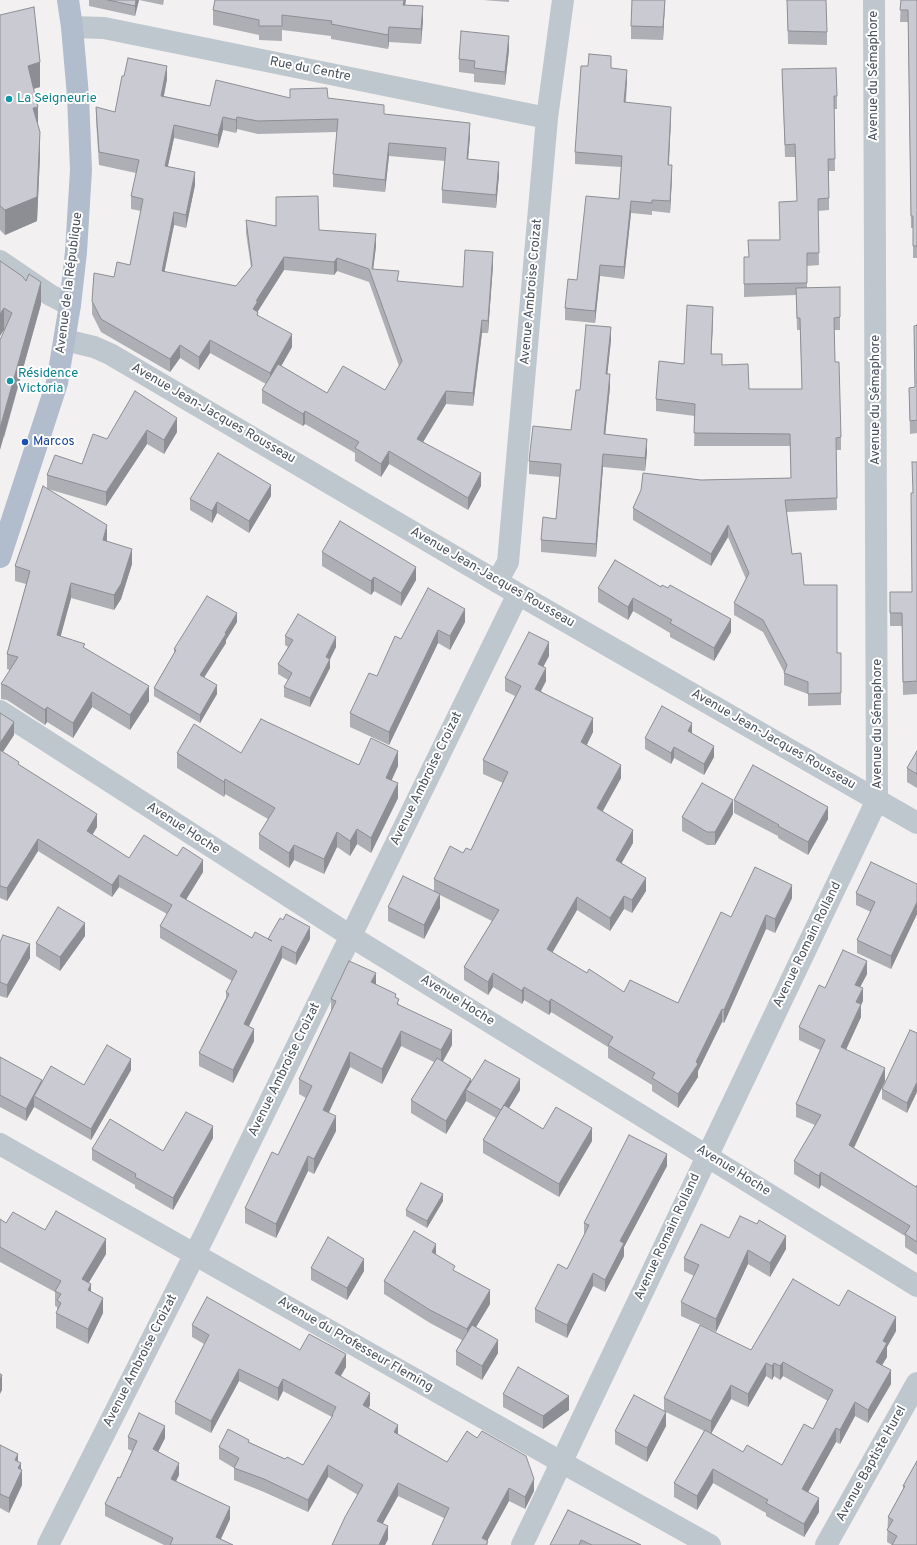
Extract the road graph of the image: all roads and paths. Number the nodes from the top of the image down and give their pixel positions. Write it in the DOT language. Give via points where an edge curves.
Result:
graph roads {
  1 [pos="68,0"];
  2 [pos="563,0"];
  3 [pos="874,0"];
  4 [pos="72,26"];
  5 [pos="547,118"];
  6 [pos="0,261"];
  7 [pos="70,305"];
  8 [pos="65,340"];
  9 [pos="0,557"];
  10 [pos="497,582"];
  11 [pos="518,594"];
  12 [pos="0,711"];
  13 [pos="877,800"];
  14 [pos="917,823"];
  15 [pos="351,936"];
  16 [pos="0,1144"];
  17 [pos="707,1155"];
  18 [pos="196,1254"];
  19 [pos="917,1286"];
  20 [pos="917,1383"];
  21 [pos="561,1462"];
  22 [pos="48,1545"];
  23 [pos="522,1545"];
  24 [pos="710,1545"];
  25 [pos="826,1545"];
  1 -- 4 [label="main road, Avenue de la République"];
  2 -- 5 [label="street, Avenue Ambroise Croizat"];
  3 -- 13 [label="street, Avenue du Sémaphore"];
  4 -- 5 [label="street, Rue du Centre" via="104,28"];
  4 -- 7 [label="main road, Avenue de la République" via="81,170"];
  5 -- 10 [label="street, Avenue Ambroise Croizat" via="508,562"];
  6 -- 7 [label="street" via="50,295"];
  7 -- 8 [label="main road, Avenue de la République"];
  8 -- 9 [label="main road, Avenue de la République" via="57,383"];
  8 -- 10 [label="street, Avenue Jean-Jacques Rousseau" via="110,354"];
  10 -- 11 [label="street, Avenue Jean-Jacques Rousseau"];
  11 -- 13 [label="street, Avenue Jean-Jacques Rousseau"];
  11 -- 15 [label="street, Avenue Ambroise Croizat"];
  12 -- 15 [label="street, Avenue Hoche"];
  13 -- 14 [label="street, Avenue Jean-Jacques Rousseau"];
  13 -- 17 [label="street, Avenue Romain Rolland"];
  15 -- 17 [label="street, Avenue Hoche"];
  15 -- 18 [label="street, Avenue Ambroise Croizat"];
  16 -- 18 [label="street, Avenue du Professeur Fleming"];
  17 -- 19 [label="street, Avenue Hoche"];
  17 -- 21 [label="street, Avenue Romain Rolland"];
  18 -- 21 [label="street, Avenue du Professeur Fleming"];
  18 -- 22 [label="street, Avenue Ambroise Croizat"];
  20 -- 25 [label="street, Avenue Baptiste Hurel"];
  21 -- 23 [label="street, Avenue Romain Rolland"];
  21 -- 24 [label="street, Avenue du Professeur Fleming"];
}
